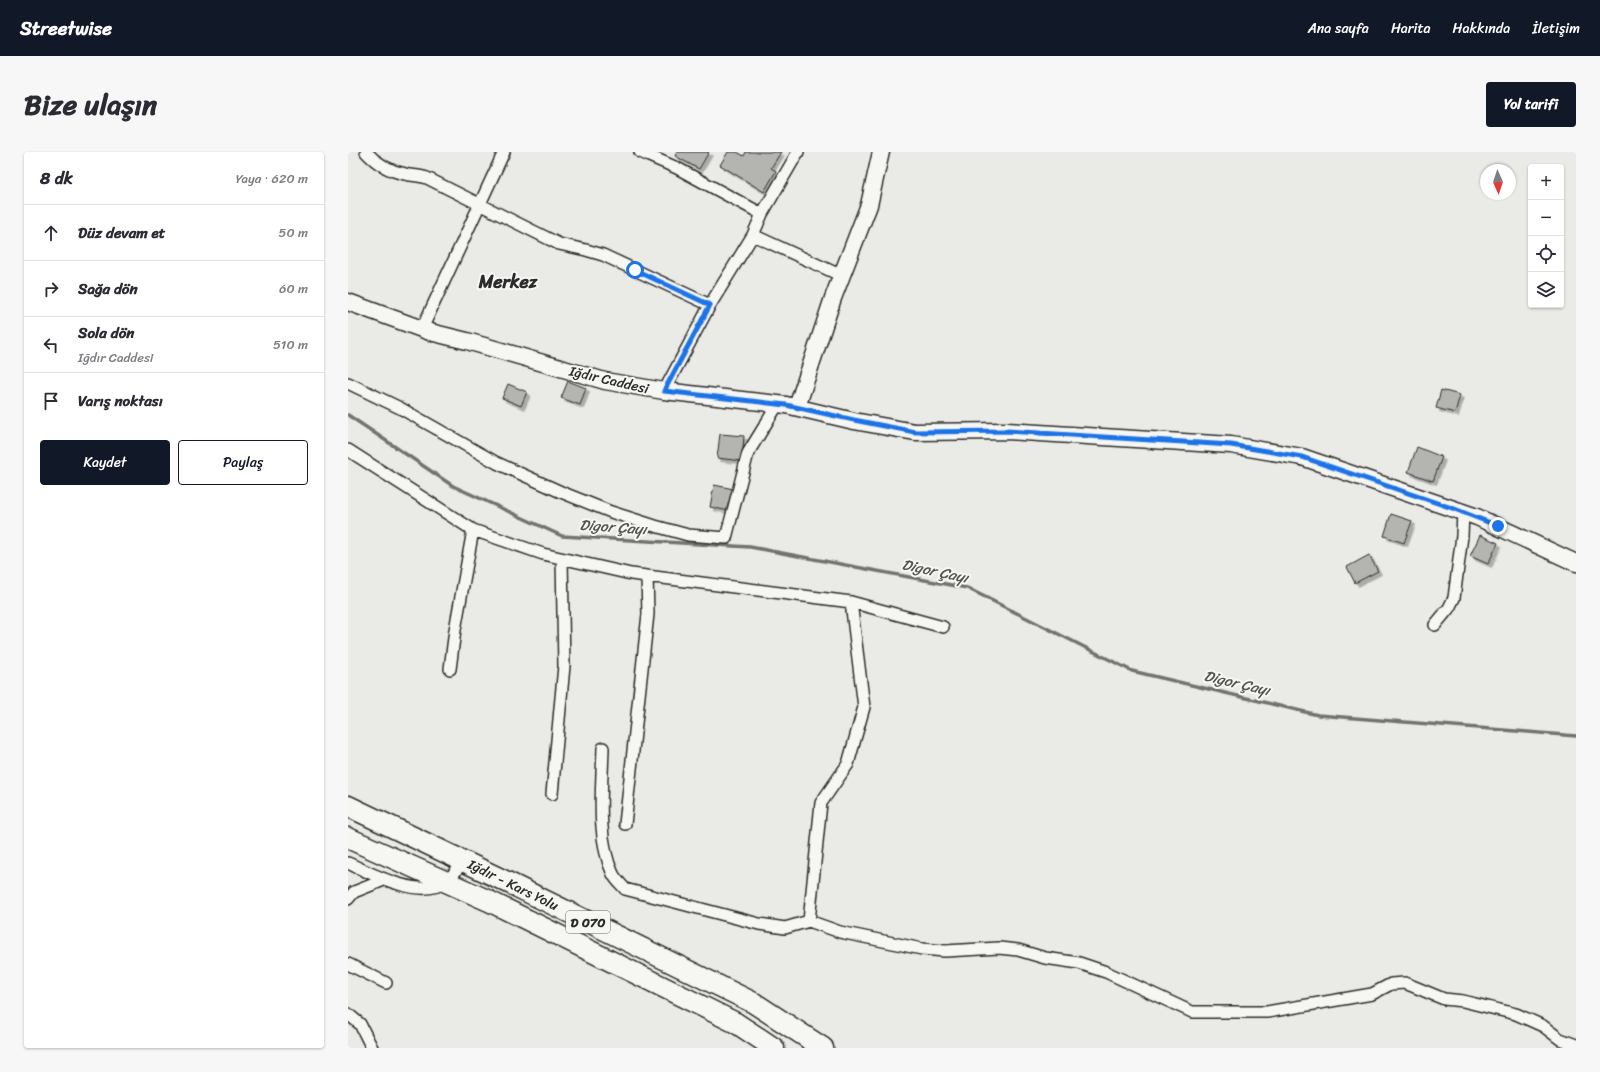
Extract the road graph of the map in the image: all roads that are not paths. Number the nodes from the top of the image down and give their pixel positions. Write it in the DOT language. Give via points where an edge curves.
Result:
graph roads {
  1 [pos="366,152"];
  2 [pos="504,152"];
  3 [pos="640,152"];
  4 [pos="798,152"];
  5 [pos="881,152"];
  6 [pos="480,204"];
  7 [pos="762,214"];
  8 [pos="753,235"];
  9 [pos="842,276"];
  10 [pos="348,302"];
  11 [pos="710,305"];
  12 [pos="422,329"];
  13 [pos="348,383"];
  14 [pos="664,391"];
  15 [pos="778,404"];
  16 [pos="797,407"];
  17 [pos="348,450"];
  18 [pos="1462,512"];
  19 [pos="473,530"];
  20 [pos="562,559"];
  21 [pos="1576,562"];
  22 [pos="647,576"];
  23 [pos="851,602"];
  24 [pos="1435,625"];
  25 [pos="942,626"];
  26 [pos="450,669"];
  27 [pos="603,748"];
  28 [pos="552,794"];
  29 [pos="348,806"];
  30 [pos="625,824"];
  31 [pos="348,838"];
  32 [pos="464,861"];
  33 [pos="348,863"];
  34 [pos="384,880"];
  35 [pos="446,882"];
  36 [pos="348,899"];
  37 [pos="809,921"];
  38 [pos="348,964"];
  39 [pos="386,983"];
  40 [pos="348,1014"];
  41 [pos="1576,1045"];
  42 [pos="372,1048"];
  43 [pos="774,1048"];
  44 [pos="823,1048"];
  1 -- 6 [label="street" via="382,166 404,174 423,177"];
  2 -- 6 [label="street"];
  3 -- 7 [label="street" via="676,168"];
  4 -- 7 [label="street"];
  5 -- 9 [label="street" via="869,205"];
  6 -- 11 [label="street" via="559,244 603,255"];
  6 -- 12 [label="street"];
  7 -- 8 [label="street"];
  8 -- 9 [label="street"];
  8 -- 11 [label="street"];
  9 -- 16 [label="street"];
  10 -- 12 [label="street, Iğdır Caddesi"];
  11 -- 14 [label="street"];
  12 -- 14 [label="street, Iğdır Caddesi" via="605,381"];
  13 -- 15 [label="street" via="400,408 497,463 561,492 655,526 688,535 726,538 748,453"];
  14 -- 15 [label="street, Iğdır Caddesi"];
  15 -- 16 [label="street, Iğdır Caddesi"];
  16 -- 18 [label="street, Iğdır Caddesi" via="915,432 1007,431 1231,445 1302,457"];
  17 -- 19 [label="street"];
  18 -- 21 [label="street, Iğdır Caddesi"];
  18 -- 24 [label="street" via="1462,536 1454,598"];
  19 -- 20 [label="street"];
  19 -- 26 [label="street"];
  20 -- 22 [label="street"];
  20 -- 28 [label="street" via="564,666"];
  22 -- 23 [label="street"];
  22 -- 30 [label="street" via="648,614"];
  23 -- 25 [label="street"];
  23 -- 37 [label="street" via="864,708 848,764 821,803"];
  27 -- 37 [label="street" via="601,824 610,867 625,889 758,924 785,928"];
  29 -- 32 [label="highway, Iğdır - Kars Yolu / D 070"];
  31 -- 35 [label="highway, Iğdır - Kars Yolu / D 070"];
  32 -- 35 [label="street"];
  32 -- 44 [label="highway, Iğdır - Kars Yolu / D 070" via="754,1003"];
  33 -- 34 [label="street"];
  34 -- 35 [label="street" via="424,889"];
  34 -- 36 [label="street" via="354,892"];
  35 -- 43 [label="highway, Iğdır - Kars Yolu / D 070" via="736,1023"];
  37 -- 41 [label="street" via="840,932 922,949 945,951 999,948 1079,964 1106,972 1192,1012 1267,1012 1372,994 1391,984 1405,983 1444,999 1516,1014"];
  38 -- 39 [label="street"];
  40 -- 42 [label="street" via="360,1024"];
}
